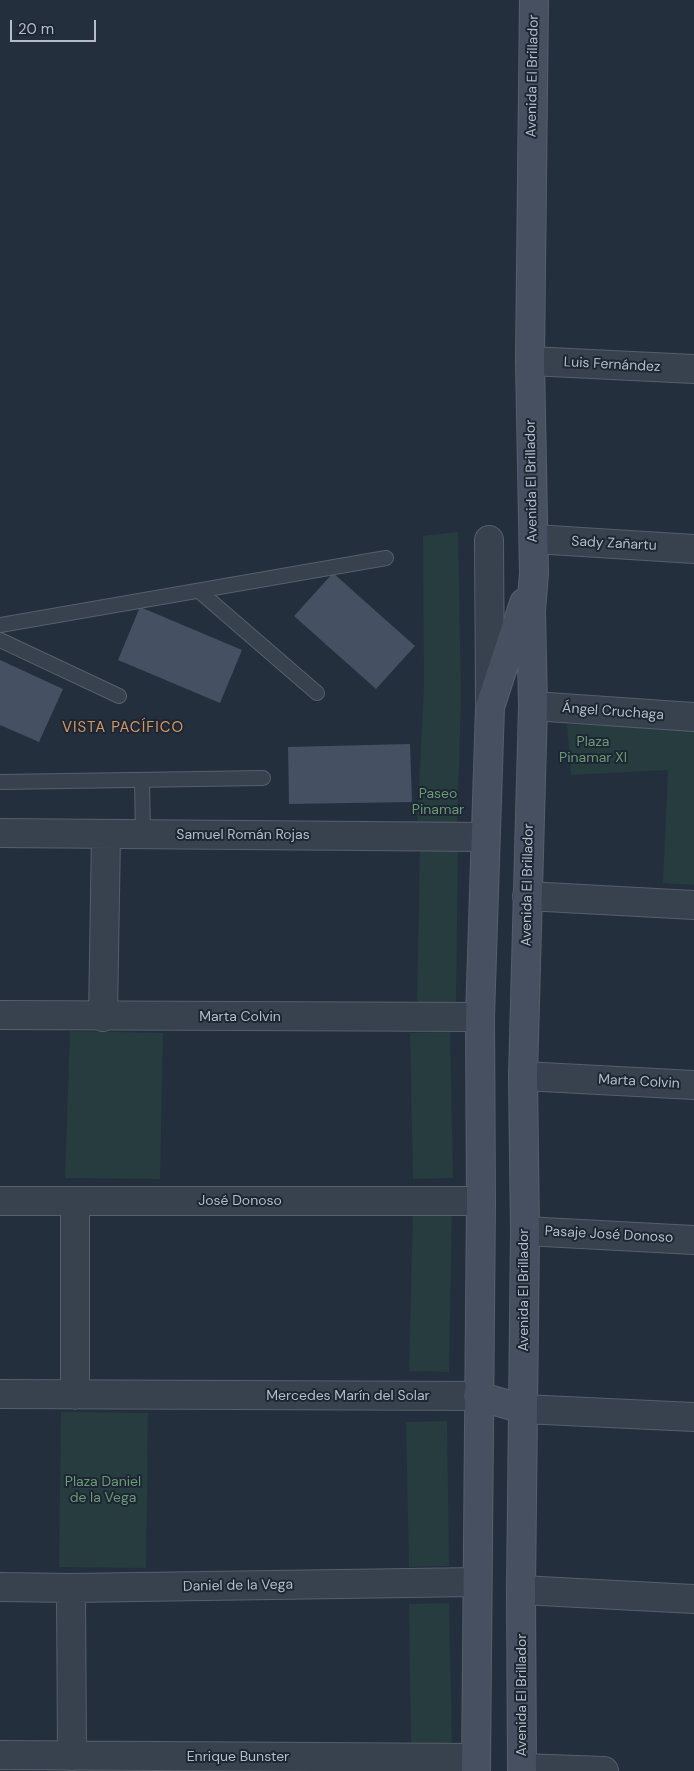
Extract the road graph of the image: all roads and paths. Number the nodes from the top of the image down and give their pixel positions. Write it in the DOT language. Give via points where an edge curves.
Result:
graph roads {
  1 [pos="534,0"];
  2 [pos="530,361"];
  3 [pos="694,369"];
  4 [pos="534,539"];
  5 [pos="489,540"];
  6 [pos="694,549"];
  7 [pos="386,558"];
  8 [pos="534,573"];
  9 [pos="198,591"];
  10 [pos="0,625"];
  11 [pos="0,640"];
  12 [pos="317,693"];
  13 [pos="119,696"];
  14 [pos="533,706"];
  15 [pos="490,707"];
  16 [pos="694,717"];
  17 [pos="263,778"];
  18 [pos="142,780"];
  19 [pos="0,782"];
  20 [pos="0,833"];
  21 [pos="106,834"];
  22 [pos="143,834"];
  23 [pos="485,836"];
  24 [pos="528,896"];
  25 [pos="694,905"];
  26 [pos="0,1016"];
  27 [pos="103,1017"];
  28 [pos="480,1017"];
  29 [pos="523,1076"];
  30 [pos="694,1084"];
  31 [pos="481,1201"];
  32 [pos="0,1202"];
  33 [pos="75,1202"];
  34 [pos="525,1231"];
  35 [pos="694,1240"];
  36 [pos="0,1394"];
  37 [pos="75,1395"];
  38 [pos="478,1396"];
  39 [pos="523,1409"];
  40 [pos="694,1417"];
  41 [pos="476,1582"];
  42 [pos="0,1587"];
  43 [pos="70,1588"];
  44 [pos="521,1590"];
  45 [pos="694,1599"];
  46 [pos="0,1755"];
  47 [pos="72,1756"];
  48 [pos="476,1765"];
  49 [pos="522,1770"];
  50 [pos="604,1771"];
  1 -- 2 [label="street, Avenida El Brillador"];
  2 -- 3 [label="street, Luis Fernández"];
  2 -- 4 [label="street, Avenida El Brillador"];
  4 -- 6 [label="street, Sady Zañartu"];
  4 -- 8 [label="street, Avenida El Brillador"];
  5 -- 15 [label="street"];
  7 -- 9 [label="lane"];
  8 -- 14 [label="street, Avenida El Brillador" via="531,611"];
  8 -- 15 [label="street"];
  9 -- 10 [label="lane"];
  9 -- 12 [label="lane"];
  11 -- 13 [label="lane"];
  14 -- 16 [label="street, Ángel Cruchaga"];
  14 -- 24 [label="street, Avenida El Brillador"];
  15 -- 23 [label="street"];
  17 -- 18 [label="lane"];
  18 -- 19 [label="lane"];
  18 -- 22 [label="lane"];
  20 -- 21 [label="street, Samuel Román Rojas"];
  21 -- 22 [label="street, Samuel Román Rojas"];
  21 -- 27 [label="street"];
  22 -- 23 [label="street, Samuel Román Rojas"];
  23 -- 28 [label="street"];
  24 -- 25 [label="street"];
  24 -- 29 [label="street, Avenida El Brillador"];
  26 -- 27 [label="street, Marta Colvin"];
  27 -- 28 [label="street, Marta Colvin"];
  28 -- 31 [label="street"];
  29 -- 30 [label="street, Marta Colvin"];
  29 -- 34 [label="street, Avenida El Brillador"];
  31 -- 33 [label="street, José Donoso"];
  31 -- 38 [label="street"];
  32 -- 33 [label="street, José Donoso"];
  33 -- 37 [label="street"];
  34 -- 35 [label="street, Pasaje José Donoso"];
  34 -- 39 [label="street, Avenida El Brillador"];
  36 -- 37 [label="street, Mercedes Marín del Solar"];
  37 -- 38 [label="street, Mercedes Marín del Solar"];
  38 -- 39 [label="street, Mercedes Marín del Solar"];
  38 -- 41 [label="street"];
  39 -- 40 [label="street, Mercedes Marín del Solar"];
  39 -- 44 [label="street, Avenida El Brillador"];
  41 -- 43 [label="street, Daniel de la Vega"];
  41 -- 48 [label="street"];
  42 -- 43 [label="street, Daniel de la Vega"];
  43 -- 47 [label="street"];
  44 -- 45 [label="street"];
  44 -- 49 [label="street, Avenida El Brillador"];
  46 -- 47 [label="street, Enrique Bunster"];
  47 -- 48 [label="street, Enrique Bunster"];
  49 -- 50 [label="street"];
}
